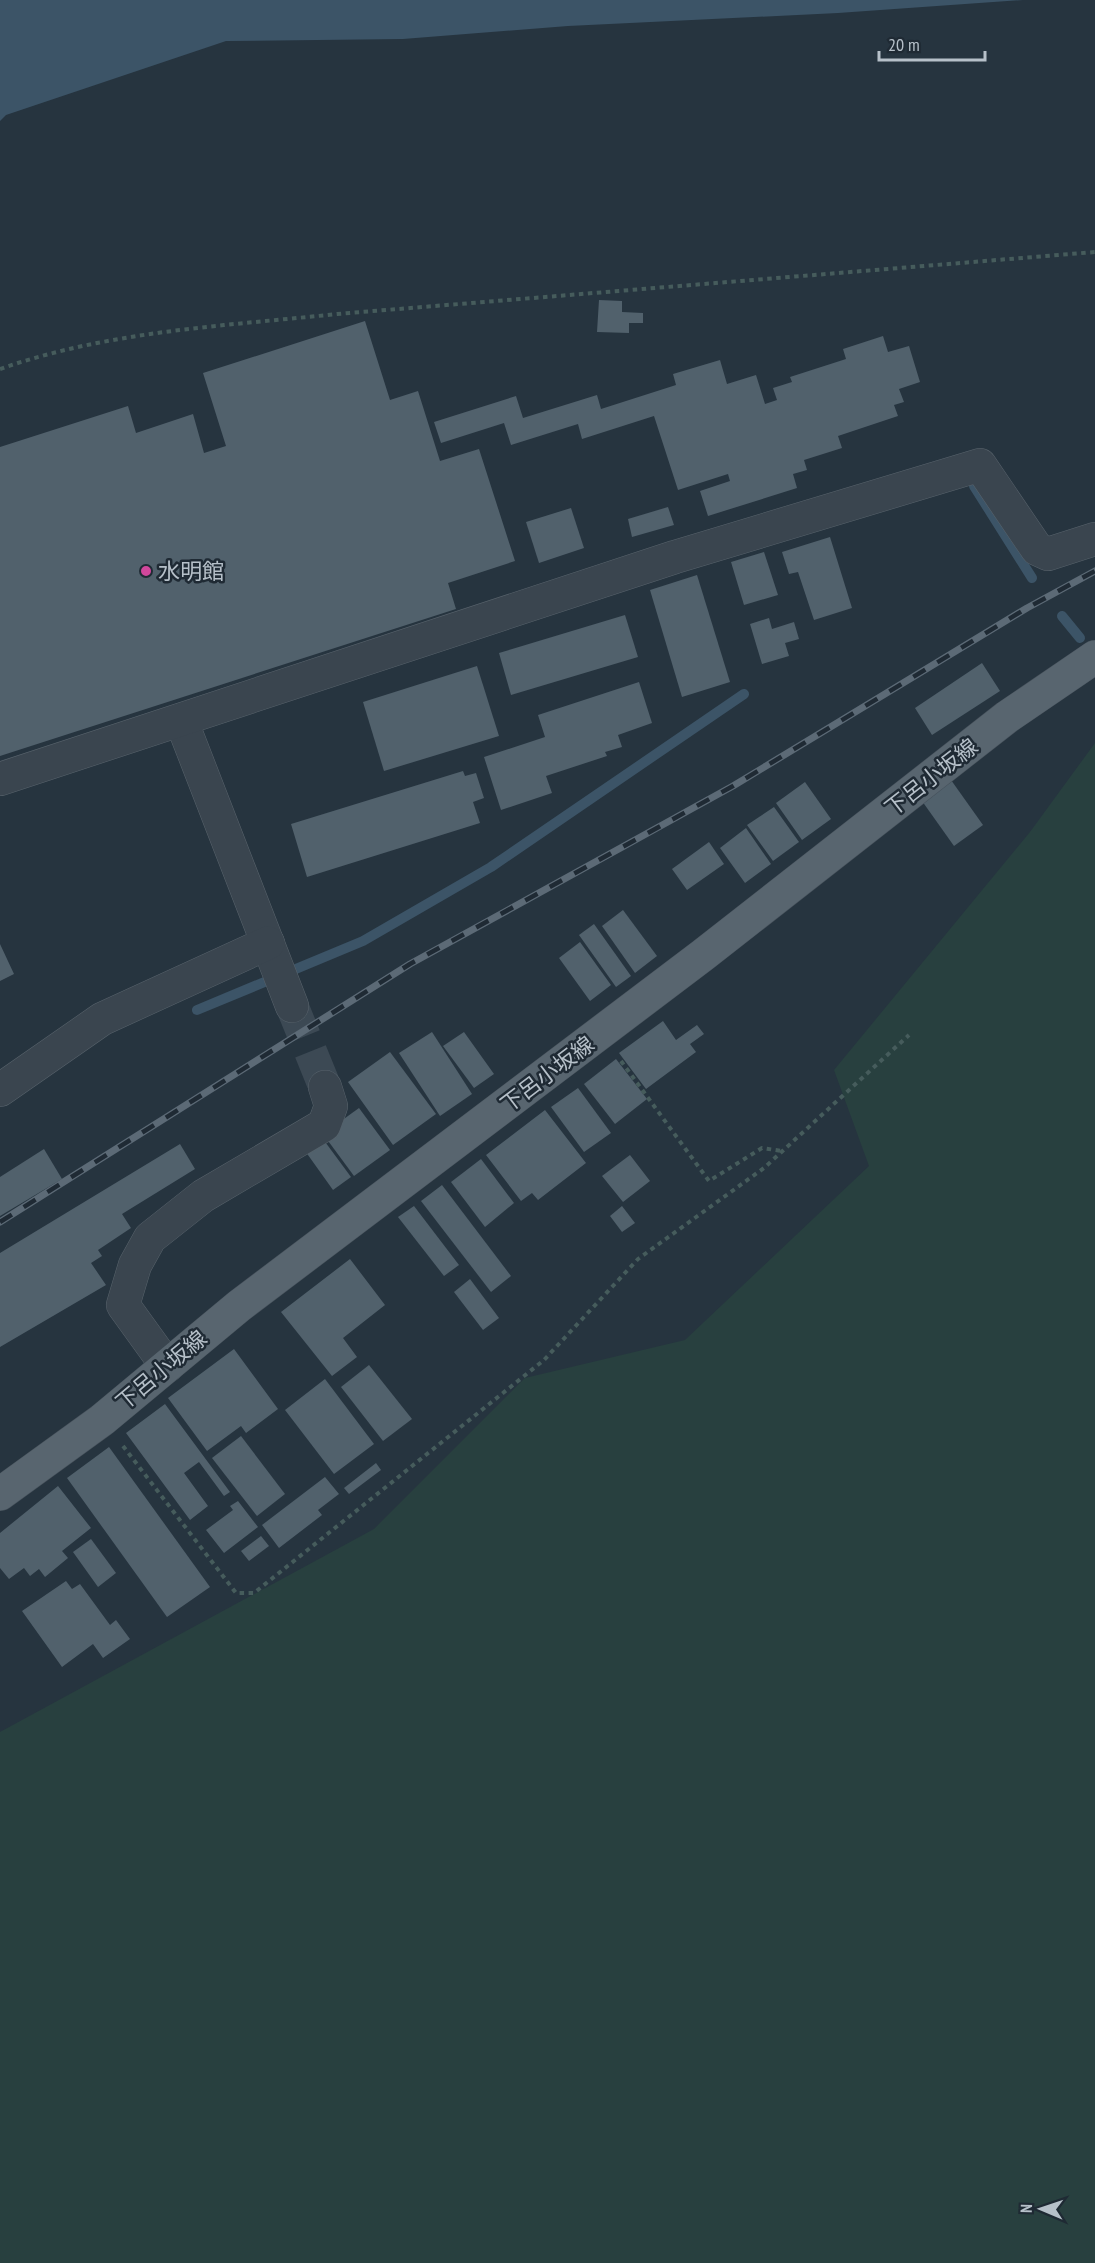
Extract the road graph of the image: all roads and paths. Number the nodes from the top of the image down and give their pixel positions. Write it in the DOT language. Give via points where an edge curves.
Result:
graph roads {
  1 [pos="1095,252"];
  2 [pos="0,369"];
  3 [pos="1095,538"];
  4 [pos="1095,657"];
  5 [pos="181,720"];
  6 [pos="0,779"];
  7 [pos="268,943"];
  8 [pos="292,1006"];
  9 [pos="601,1033"];
  10 [pos="909,1035"];
  11 [pos="325,1087"];
  12 [pos="0,1090"];
  13 [pos="783,1152"];
  14 [pos="166,1366"];
  15 [pos="102,1420"];
  16 [pos="0,1494"];
  1 -- 2 [label="path" via="230,325 100,341"];
  3 -- 5 [label="street" via="1048,554 1037,549 980,465 838,506"];
  4 -- 9 [label="main road, 下呂小坂線" via="1007,717"];
  5 -- 6 [label="street"];
  5 -- 7 [label="street"];
  7 -- 8 [label="street"];
  7 -- 12 [label="street" via="102,1019"];
  9 -- 13 [label="path" via="709,1181 762,1148"];
  9 -- 14 [label="main road, 下呂小坂線" via="325,1240"];
  10 -- 13 [label="path"];
  11 -- 14 [label="street" via="331,1106 324,1125 203,1196 150,1238 135,1265 123,1305"];
  13 -- 15 [label="path" via="638,1259 544,1360 254,1593 236,1593"];
  14 -- 15 [label="main road, 下呂小坂線"];
  15 -- 16 [label="main road, 下呂小坂線"];
}
